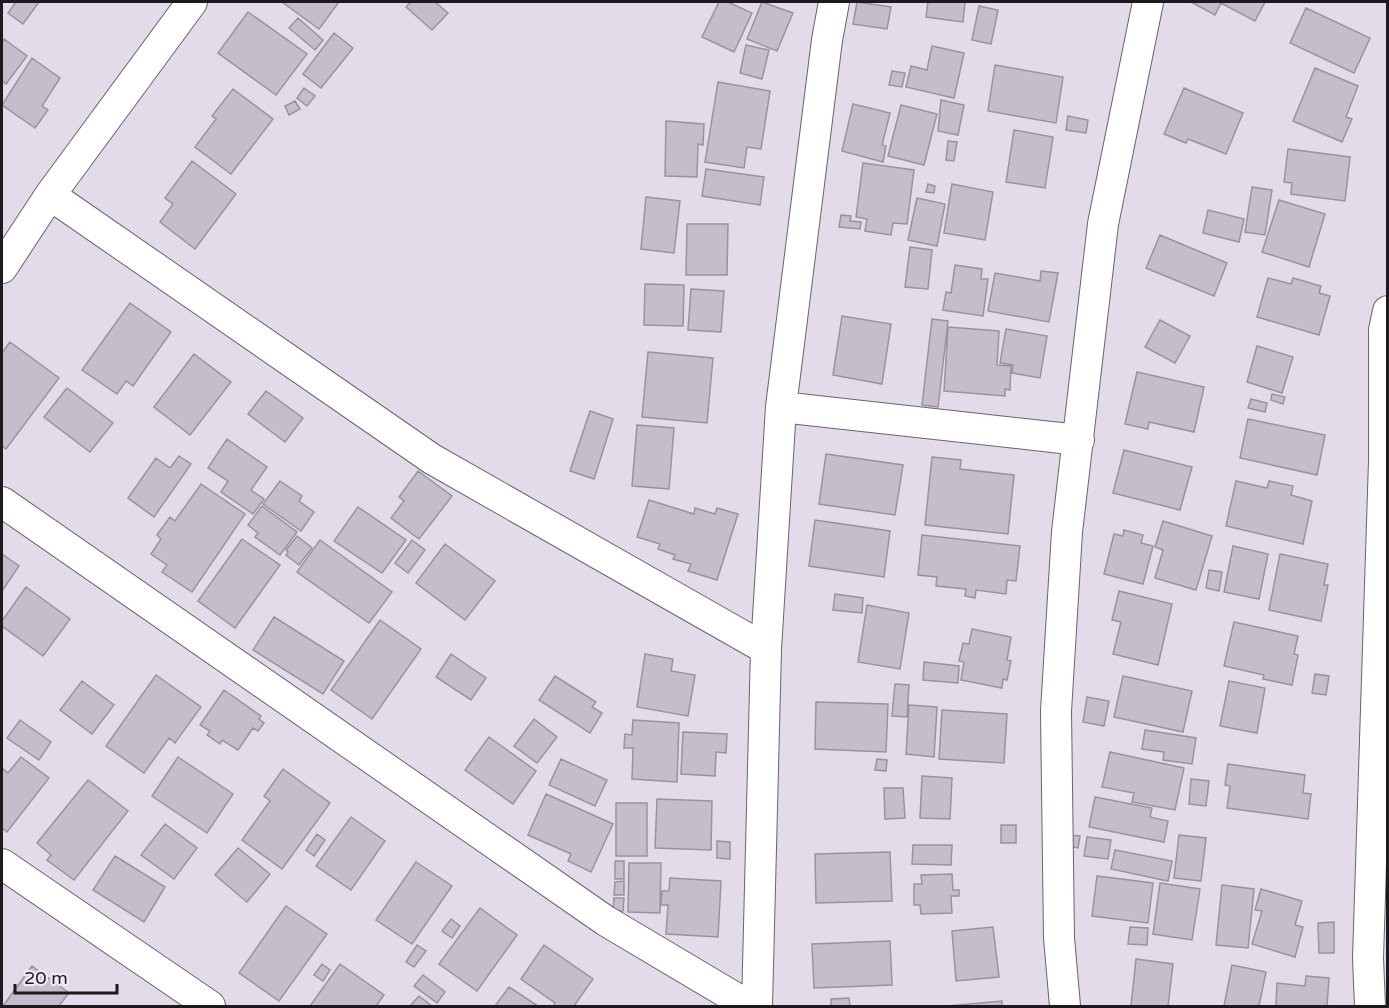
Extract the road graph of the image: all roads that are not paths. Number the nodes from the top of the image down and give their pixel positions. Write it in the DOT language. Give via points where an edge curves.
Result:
graph roads {
  1 [pos="192,2"];
  2 [pos="834,2"];
  3 [pos="1148,2"];
  4 [pos="50,195"];
  5 [pos="2,268"];
  6 [pos="1388,311"];
  7 [pos="781,407"];
  8 [pos="1079,440"];
  9 [pos="2,502"];
  10 [pos="766,649"];
  11 [pos="2,864"];
  12 [pos="210,1006"];
  13 [pos="749,1006"];
  14 [pos="757,1006"];
  15 [pos="1065,1006"];
  16 [pos="1370,1006"];
  1 -- 4 [label="street"];
  2 -- 7 [label="street"];
  3 -- 8 [label="street" via="1103,224"];
  4 -- 5 [label="street"];
  4 -- 10 [label="street" via="432,459"];
  6 -- 16 [label="street" via="1384,330"];
  7 -- 8 [label="street"];
  7 -- 10 [label="street"];
  8 -- 15 [label="street" via="1067,532 1056,711 1059,938"];
  9 -- 13 [label="street" via="606,921"];
  10 -- 14 [label="street"];
  11 -- 12 [label="street"];
}
